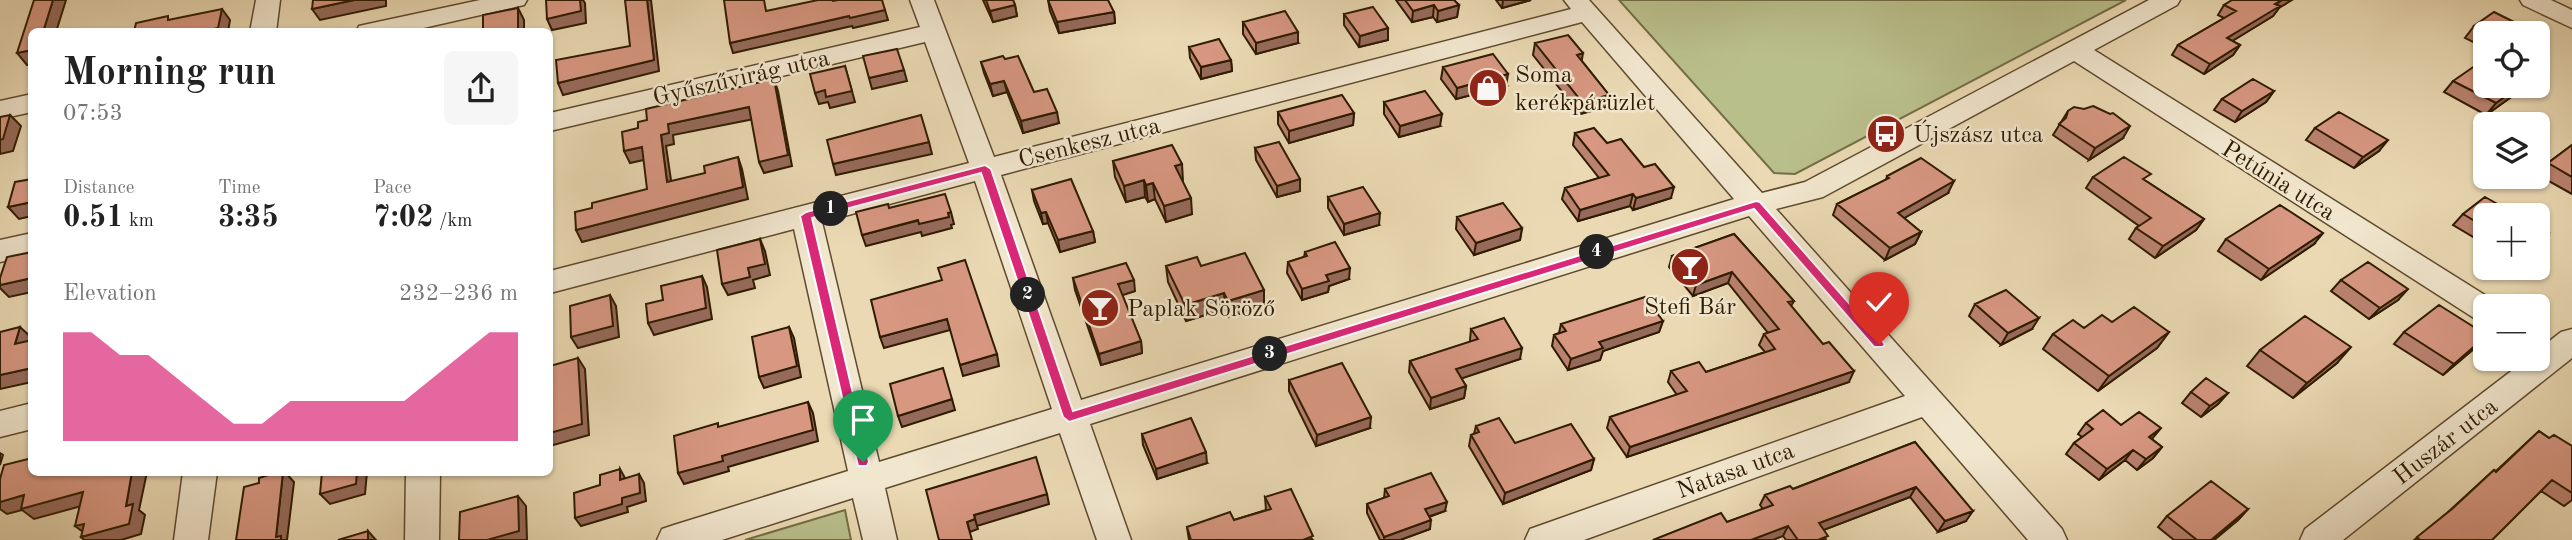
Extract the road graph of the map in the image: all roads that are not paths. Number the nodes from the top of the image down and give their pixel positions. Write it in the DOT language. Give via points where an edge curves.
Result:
graph roads {
  1 [pos="268,0"];
  2 [pos="515,0"];
  3 [pos="922,0"];
  4 [pos="2168,0"];
  5 [pos="2532,0"];
  6 [pos="1582,7"];
  7 [pos="2572,20"];
  8 [pos="264,28"];
  9 [pos="386,28"];
  10 [pos="933,32"];
  11 [pos="2073,49"];
  12 [pos="28,104"];
  13 [pos="0,110"];
  14 [pos="553,121"];
  15 [pos="985,169"];
  16 [pos="1756,205"];
  17 [pos="806,216"];
  18 [pos="28,245"];
  19 [pos="0,251"];
  20 [pos="553,281"];
  21 [pos="2473,302"];
  22 [pos="2559,351"];
  23 [pos="1929,401"];
  24 [pos="28,417"];
  25 [pos="1069,417"];
  26 [pos="0,424"];
  27 [pos="199,476"];
  28 [pos="423,476"];
  29 [pos="867,480"];
  30 [pos="191,540"];
  31 [pos="422,540"];
  32 [pos="674,540"];
  33 [pos="880,540"];
  34 [pos="1114,540"];
  35 [pos="1542,540"];
  36 [pos="2050,540"];
  37 [pos="2317,540"];
  1 -- 8 [label="street"];
  2 -- 9 [label="street"];
  3 -- 10 [label="street"];
  4 -- 11 [label="street"];
  5 -- 7 [label="street"];
  6 -- 15 [label="street, Csenkesz utca"];
  6 -- 16 [label="street"];
  10 -- 14 [label="street, Gyűszűvirág utca"];
  10 -- 15 [label="street"];
  11 -- 16 [label="street" via="1813,190"];
  11 -- 21 [label="street, Petúnia utca"];
  12 -- 13 [label="street"];
  15 -- 17 [label="street, Csenkesz utca"];
  15 -- 25 [label="street"];
  16 -- 23 [label="street"];
  16 -- 25 [label="street"];
  17 -- 20 [label="street, Csenkesz utca"];
  17 -- 29 [label="street"];
  18 -- 19 [label="street"];
  22 -- 37 [label="street, Huszár utca"];
  23 -- 35 [label="street, Natasa utca"];
  23 -- 36 [label="street"];
  24 -- 26 [label="street"];
  25 -- 29 [label="street"];
  25 -- 34 [label="street"];
  27 -- 30 [label="street"];
  28 -- 31 [label="street"];
  29 -- 32 [label="street"];
  29 -- 33 [label="street"];
}
